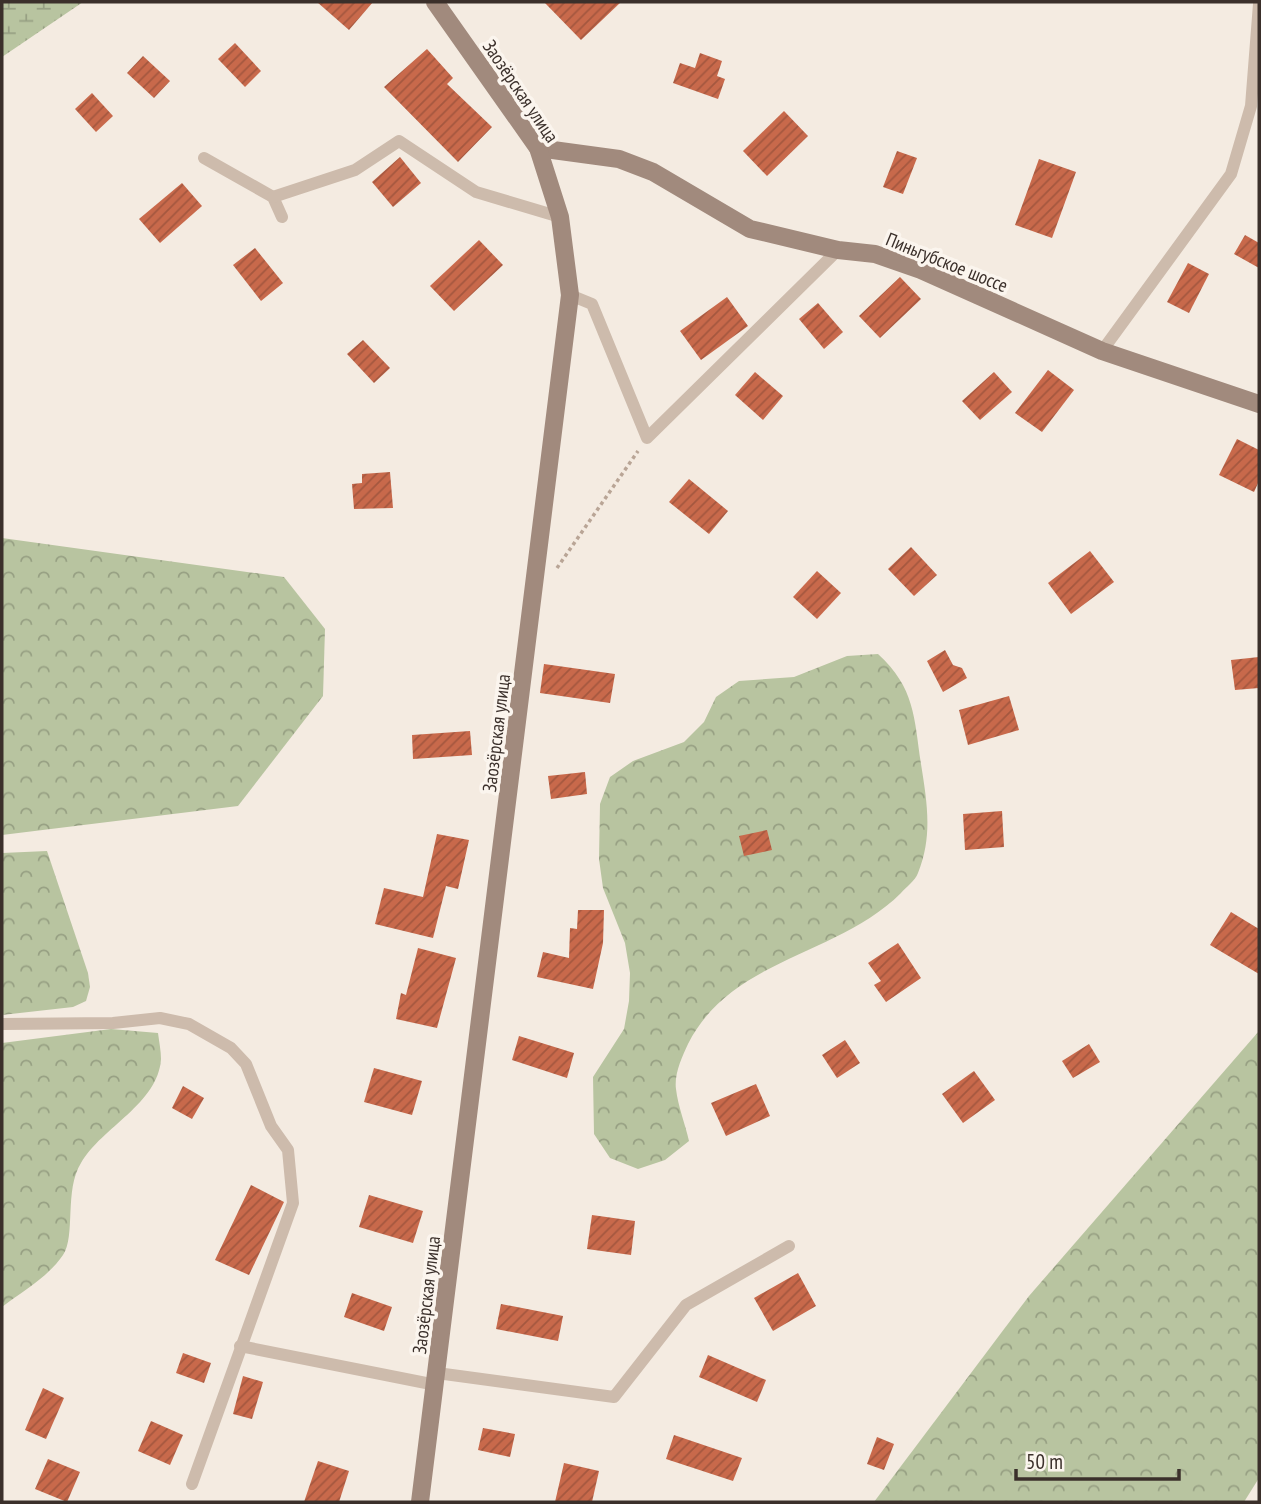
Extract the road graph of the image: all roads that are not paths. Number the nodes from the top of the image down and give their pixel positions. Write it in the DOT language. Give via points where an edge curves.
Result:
graph roads {
  1 [pos="435,2"];
  2 [pos="1259,4"];
  3 [pos="538,148"];
  4 [pos="204,158"];
  5 [pos="272,197"];
  6 [pos="282,217"];
  7 [pos="560,217"];
  8 [pos="838,250"];
  9 [pos="570,295"];
  10 [pos="1102,351"];
  11 [pos="1259,404"];
  12 [pos="2,1024"];
  13 [pos="789,1246"];
  14 [pos="240,1346"];
  15 [pos="437,1379"];
  16 [pos="192,1484"];
  17 [pos="420,1502"];
  1 -- 3 [label="street, Заозёрская улица"];
  2 -- 10 [label="lane" via="1251,106 1231,174"];
  3 -- 7 [label="street, Заозёрская улица"];
  3 -- 8 [label="street, Пиньгубское шоссе" via="619,159 653,172 750,229"];
  4 -- 5 [label="lane"];
  5 -- 6 [label="lane"];
  5 -- 7 [label="lane" via="355,170 400,141 476,192"];
  7 -- 9 [label="street, Заозёрская улица"];
  8 -- 9 [label="lane" via="647,438 592,304"];
  8 -- 10 [label="street, Пиньгубское шоссе" via="875,254 921,270"];
  9 -- 15 [label="street, Заозёрская улица"];
  10 -- 11 [label="street, Пиньгубское шоссе"];
  12 -- 14 [label="lane" via="160,1018 189,1024 231,1048 246,1064 271,1126 288,1150 293,1203"];
  13 -- 15 [label="lane" via="686,1305 614,1397"];
  14 -- 15 [label="lane"];
  14 -- 16 [label="lane"];
  15 -- 17 [label="street, Заозёрская улица"];
}
